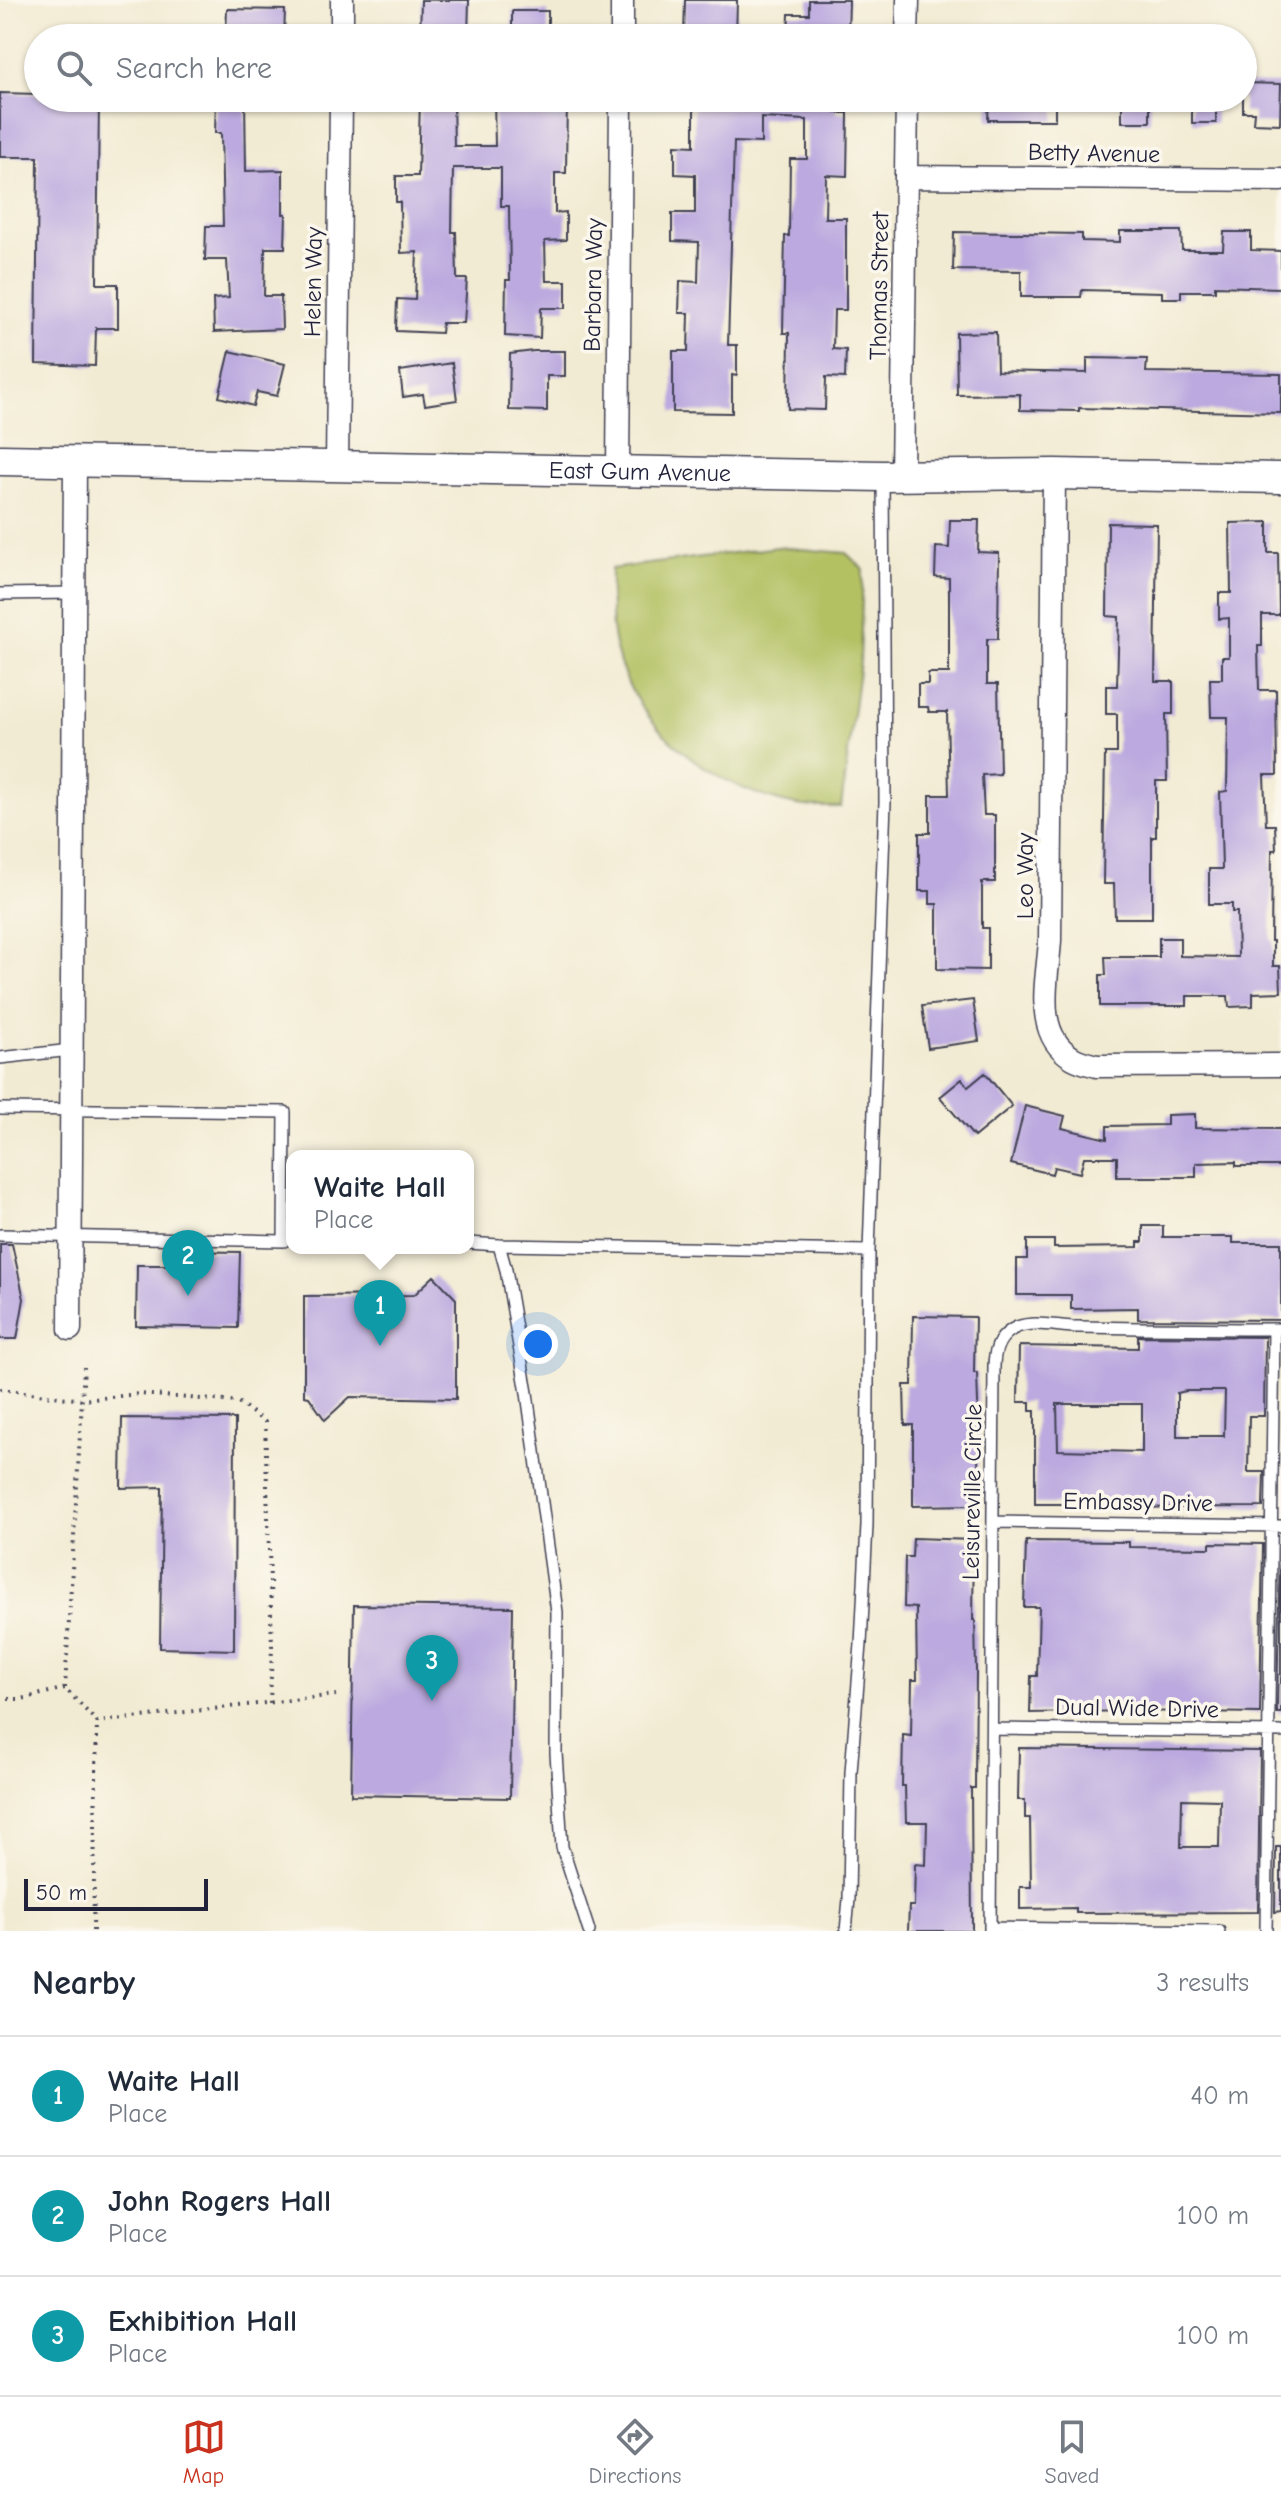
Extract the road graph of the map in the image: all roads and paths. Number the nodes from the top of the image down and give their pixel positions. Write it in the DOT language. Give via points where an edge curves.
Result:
graph roads {
  1 [pos="342,0"];
  2 [pos="622,0"];
  3 [pos="908,0"];
  4 [pos="342,24"];
  5 [pos="622,24"];
  6 [pos="907,24"];
  7 [pos="341,112"];
  8 [pos="621,112"];
  9 [pos="907,112"];
  10 [pos="907,177"];
  11 [pos="1281,180"];
  12 [pos="0,460"];
  13 [pos="75,460"];
  14 [pos="337,466"];
  15 [pos="618,472"];
  16 [pos="1054,474"];
  17 [pos="892,476"];
  18 [pos="1281,478"];
  19 [pos="74,593"];
  20 [pos="0,594"];
  21 [pos="71,1050"];
  22 [pos="0,1058"];
  23 [pos="1281,1065"];
  24 [pos="0,1109"];
  25 [pos="70,1109"];
  26 [pos="286,1155"];
  27 [pos="0,1235"];
  28 [pos="69,1236"];
  29 [pos="286,1241"];
  30 [pos="474,1243"];
  31 [pos="499,1245"];
  32 [pos="869,1251"];
  33 [pos="70,1329"];
  34 [pos="1277,1329"];
  35 [pos="84,1367"];
  36 [pos="0,1389"];
  37 [pos="83,1400"];
  38 [pos="994,1522"];
  39 [pos="1276,1526"];
  40 [pos="65,1688"];
  41 [pos="336,1695"];
  42 [pos="0,1699"];
  43 [pos="270,1703"];
  44 [pos="97,1722"];
  45 [pos="992,1729"];
  46 [pos="1275,1732"];
  47 [pos="990,1930"];
  48 [pos="93,1931"];
  49 [pos="589,1931"];
  50 [pos="846,1931"];
  51 [pos="1219,1931"];
  52 [pos="1266,1931"];
  1 -- 4 [label="street"];
  2 -- 5 [label="street"];
  3 -- 6 [label="street"];
  7 -- 14 [label="street, Helen Way"];
  8 -- 15 [label="street, Barbara Way"];
  9 -- 10 [label="street, Thomas Street"];
  10 -- 11 [label="street, Betty Avenue"];
  10 -- 17 [label="street, Thomas Street"];
  12 -- 13 [label="street, East Gum Avenue"];
  13 -- 14 [label="street, East Gum Avenue"];
  13 -- 19 [label="street"];
  14 -- 15 [label="street, East Gum Avenue"];
  15 -- 17 [label="street, East Gum Avenue"];
  16 -- 17 [label="street, East Gum Avenue"];
  16 -- 18 [label="street, East Gum Avenue"];
  16 -- 23 [label="street, Leo Way" via="1050,940 1044,1005 1049,1030 1074,1059 1097,1066"];
  17 -- 32 [label="lane"];
  19 -- 20 [label="lane"];
  19 -- 21 [label="street"];
  21 -- 22 [label="lane"];
  21 -- 25 [label="street"];
  24 -- 25 [label="lane"];
  25 -- 26 [label="lane" via="285,1112"];
  25 -- 28 [label="street"];
  27 -- 28 [label="lane"];
  28 -- 29 [label="lane"];
  28 -- 33 [label="street"];
  30 -- 31 [label="lane"];
  31 -- 32 [label="lane"];
  31 -- 49 [label="lane" via="527,1393 557,1612 562,1847"];
  32 -- 50 [label="lane" via="867,1525"];
  34 -- 38 [label="lane, Leisureville Circle" via="1026,1324 1006,1333 994,1355"];
  34 -- 39 [label="lane"];
  35 -- 37 [label="path"];
  36 -- 37 [label="path"];
  37 -- 40 [label="path"];
  37 -- 43 [label="path" via="139,1394 238,1402 265,1422"];
  38 -- 39 [label="lane, Embassy Drive"];
  38 -- 45 [label="lane, Leisureville Circle"];
  39 -- 46 [label="lane"];
  40 -- 42 [label="path"];
  40 -- 44 [label="path"];
  41 -- 43 [label="path"];
  43 -- 44 [label="path"];
  44 -- 48 [label="path"];
  45 -- 46 [label="lane, Dual Wide Drive"];
  45 -- 47 [label="lane, Leisureville Circle"];
  46 -- 52 [label="lane"];
  47 -- 51 [label="lane"];
}
